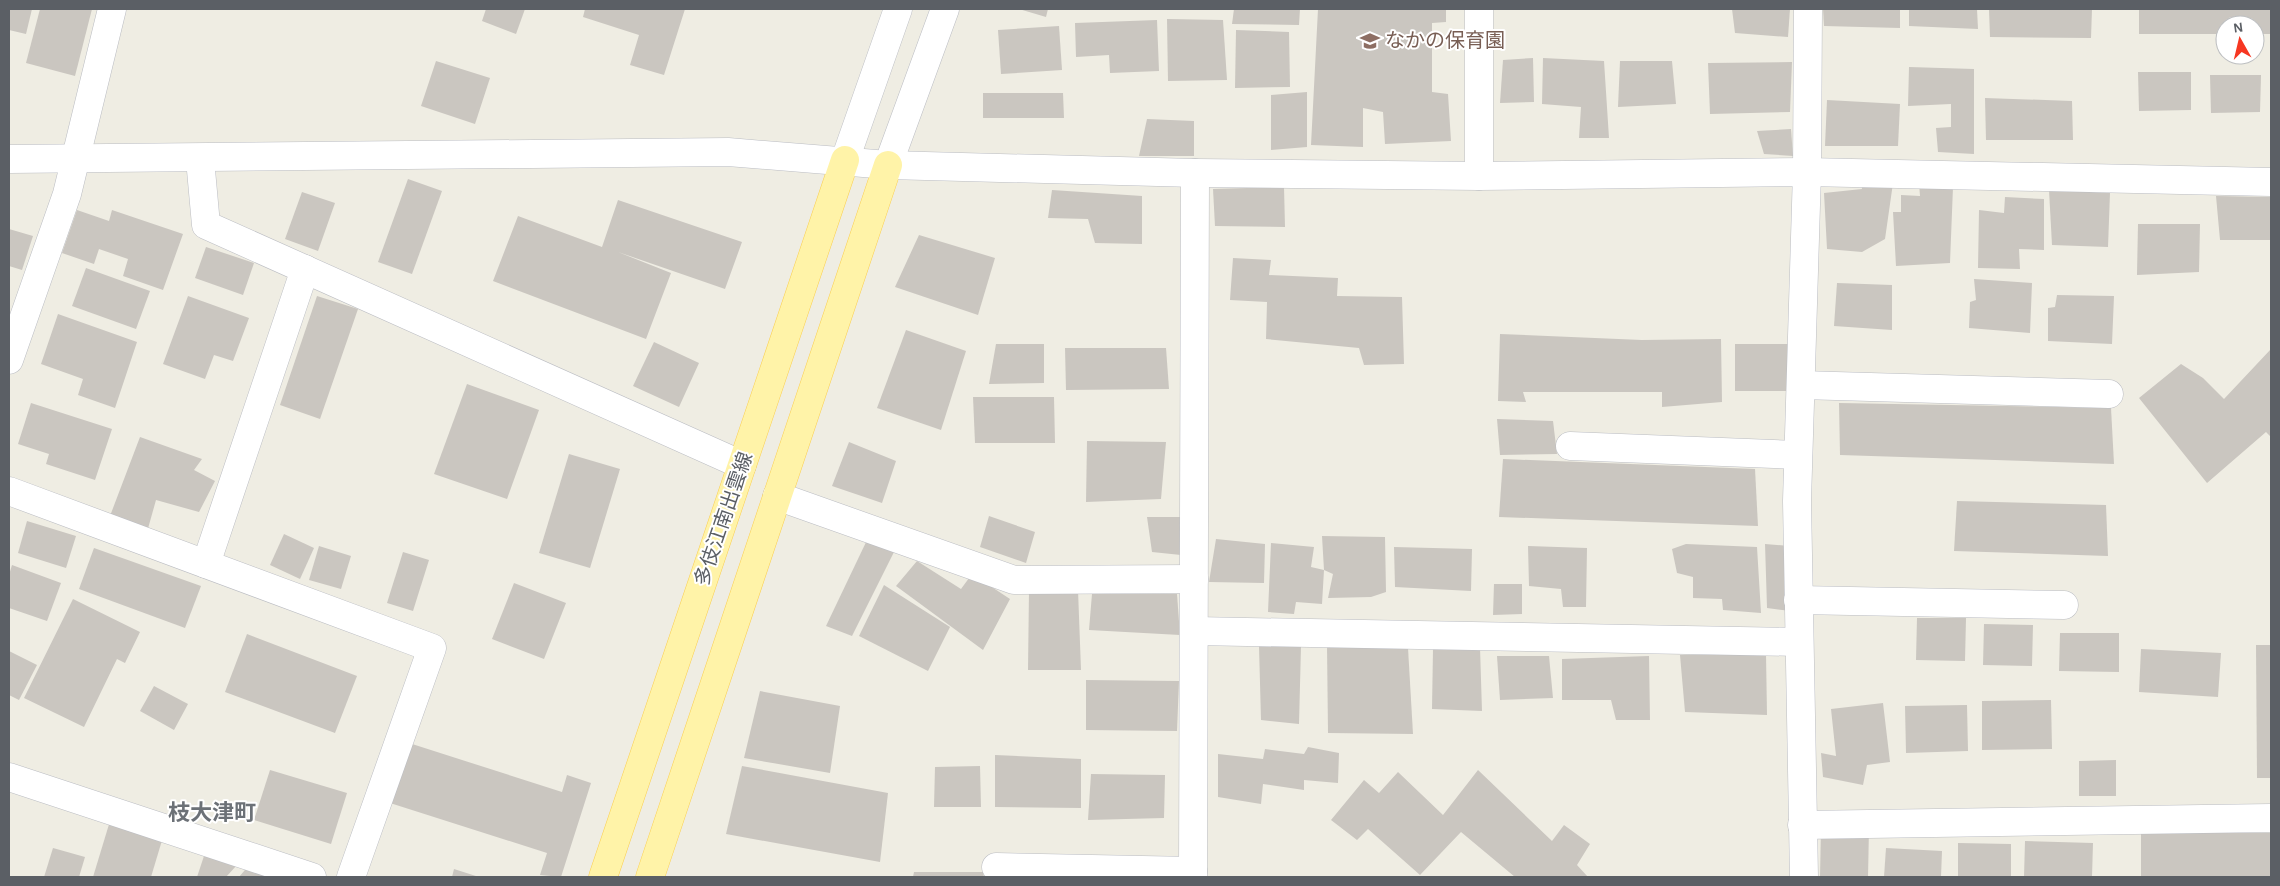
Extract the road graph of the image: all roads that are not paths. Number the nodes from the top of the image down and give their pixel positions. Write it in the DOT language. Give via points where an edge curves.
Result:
graph roads {
  1 [pos="112,9"];
  2 [pos="898,9"];
  3 [pos="944,9"];
  4 [pos="1479,9"];
  5 [pos="1808,9"];
  6 [pos="200,159"];
  7 [pos="9,160"];
  8 [pos="75,160"];
  9 [pos="845,160"];
  10 [pos="888,165"];
  11 [pos="1808,172"];
  12 [pos="1195,173"];
  13 [pos="1479,176"];
  14 [pos="2271,182"];
  15 [pos="305,269"];
  16 [pos="9,360"];
  17 [pos="1801,385"];
  18 [pos="2109,394"];
  19 [pos="1570,446"];
  20 [pos="1798,455"];
  21 [pos="742,466"];
  22 [pos="9,491"];
  23 [pos="778,496"];
  24 [pos="206,564"];
  25 [pos="1194,579"];
  26 [pos="1798,600"];
  27 [pos="2064,605"];
  28 [pos="1194,631"];
  29 [pos="1799,642"];
  30 [pos="9,777"];
  31 [pos="2271,818"];
  32 [pos="1802,826"];
  33 [pos="996,867"];
  34 [pos="1193,874"];
  35 [pos="312,877"];
  36 [pos="351,877"];
  37 [pos="603,877"];
  38 [pos="650,877"];
  39 [pos="1804,877"];
  1 -- 8 [label="street"];
  2 -- 9 [label="street"];
  3 -- 10 [label="street"];
  4 -- 13 [label="street"];
  5 -- 11 [label="street"];
  6 -- 8 [label="street"];
  6 -- 9 [label="street" via="728,152"];
  6 -- 15 [label="street" via="206,225"];
  7 -- 8 [label="street"];
  8 -- 16 [label="street" via="67,194"];
  9 -- 10 [label="street"];
  9 -- 21 [label="main road, 多伎江南出雲線"];
  10 -- 12 [label="street"];
  10 -- 23 [label="main road"];
  11 -- 13 [label="street"];
  11 -- 14 [label="street"];
  11 -- 17 [label="street"];
  12 -- 13 [label="street"];
  12 -- 25 [label="street"];
  15 -- 21 [label="street"];
  15 -- 24 [label="street"];
  17 -- 18 [label="street"];
  17 -- 20 [label="street"];
  19 -- 20 [label="street"];
  20 -- 26 [label="street"];
  21 -- 37 [label="main road, 多伎江南出雲線"];
  22 -- 24 [label="street"];
  23 -- 25 [label="street" via="1014,580"];
  23 -- 38 [label="main road"];
  24 -- 36 [label="street" via="432,648"];
  25 -- 28 [label="street"];
  26 -- 27 [label="street"];
  26 -- 29 [label="street"];
  28 -- 29 [label="street"];
  28 -- 34 [label="street"];
  29 -- 32 [label="street"];
  30 -- 35 [label="street"];
  31 -- 32 [label="street"];
  32 -- 39 [label="street"];
  33 -- 34 [label="street"];
}
